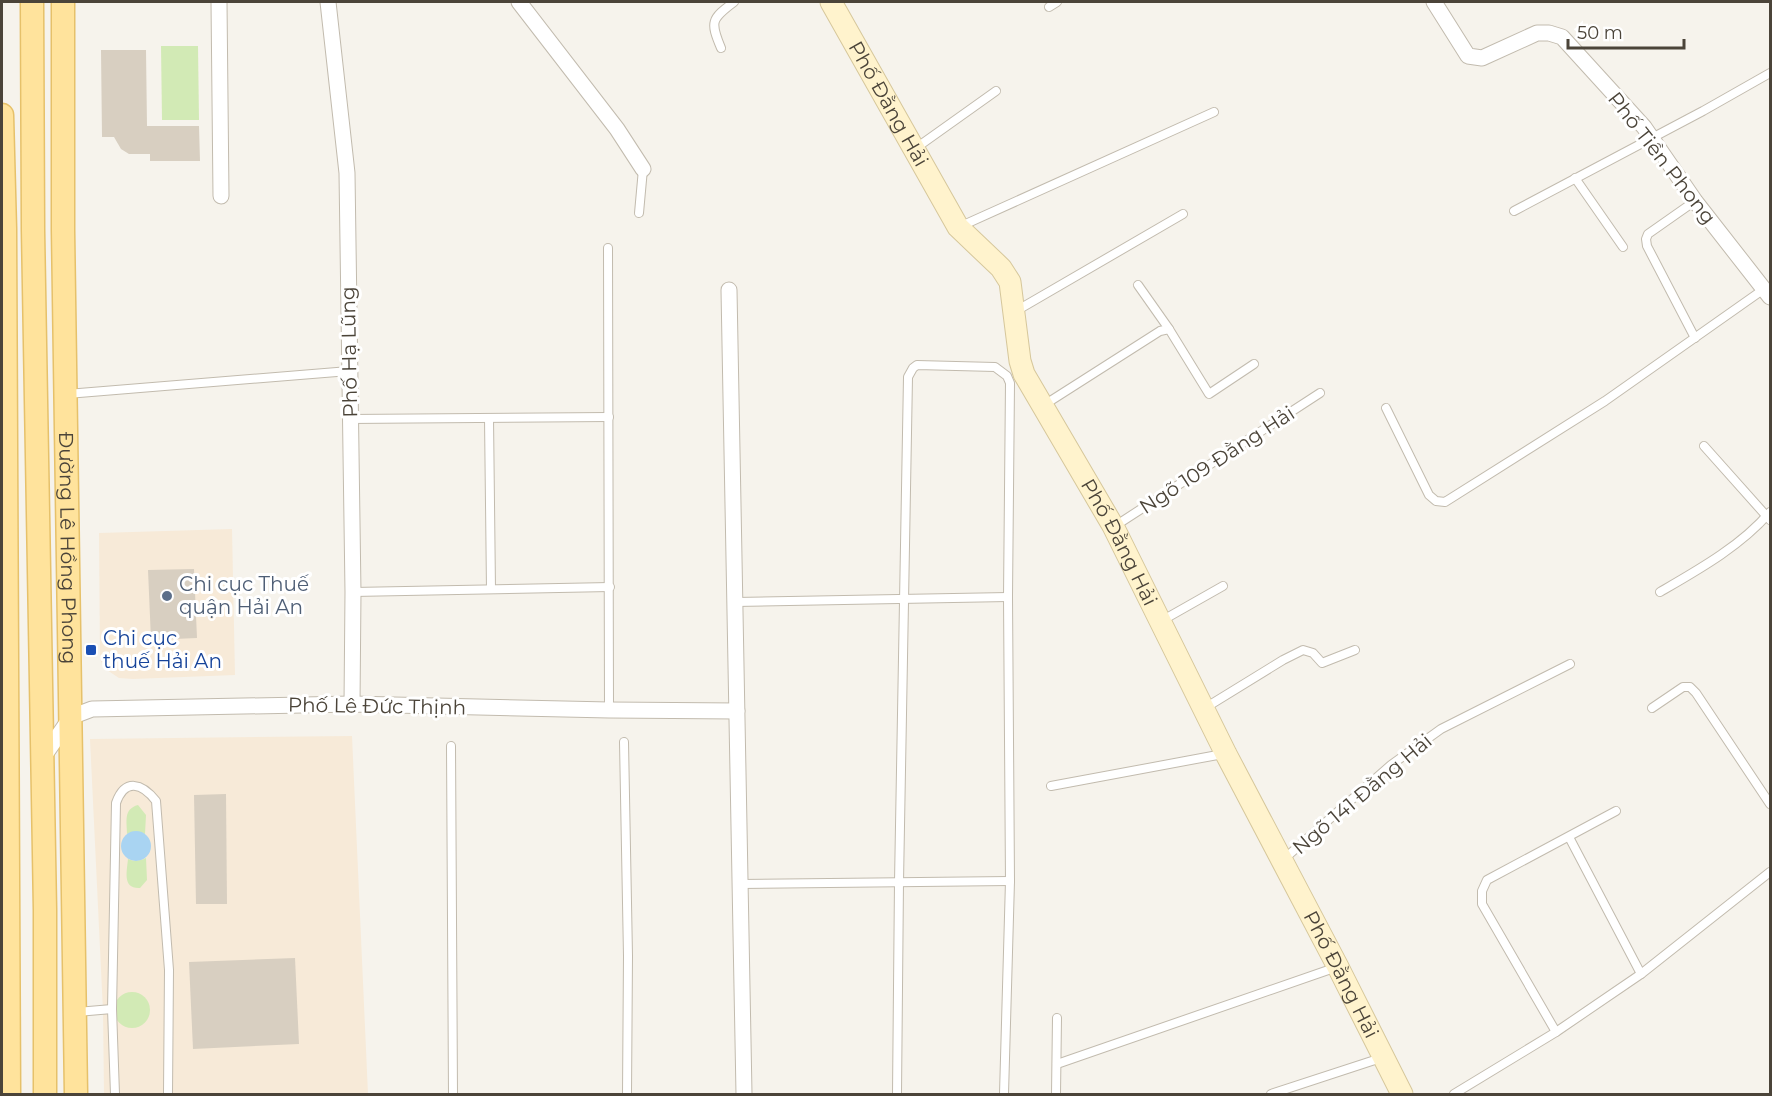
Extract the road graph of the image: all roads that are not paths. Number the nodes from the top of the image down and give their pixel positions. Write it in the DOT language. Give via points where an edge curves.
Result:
graph roads {
  1 [pos="32,2"];
  2 [pos="63,2"];
  3 [pos="219,2"];
  4 [pos="328,2"];
  5 [pos="519,2"];
  6 [pos="734,2"];
  7 [pos="831,2"];
  8 [pos="1058,2"];
  9 [pos="1434,2"];
  10 [pos="1048,7"];
  11 [pos="721,48"];
  12 [pos="1770,73"];
  13 [pos="996,91"];
  14 [pos="1214,112"];
  15 [pos="2,115"];
  16 [pos="1652,138"];
  17 [pos="915,149"];
  18 [pos="643,169"];
  19 [pos="1575,178"];
  20 [pos="221,196"];
  21 [pos="1695,201"];
  22 [pos="1514,211"];
  23 [pos="3,213"];
  24 [pos="639,213"];
  25 [pos="1183,213"];
  26 [pos="33,215"];
  27 [pos="63,216"];
  28 [pos="958,227"];
  29 [pos="1623,247"];
  30 [pos="608,248"];
  31 [pos="1138,285"];
  32 [pos="729,290"];
  33 [pos="1767,293"];
  34 [pos="1015,312"];
  35 [pos="1169,329"];
  36 [pos="1695,338"];
  37 [pos="1254,364"];
  38 [pos="349,371"];
  39 [pos="1320,393"];
  40 [pos="65,394"];
  41 [pos="1043,405"];
  42 [pos="1386,408"];
  43 [pos="609,417"];
  44 [pos="489,418"];
  45 [pos="350,419"];
  46 [pos="1704,446"];
  47 [pos="1770,516"];
  48 [pos="1113,526"];
  49 [pos="1223,586"];
  50 [pos="610,587"];
  51 [pos="491,589"];
  52 [pos="353,592"];
  53 [pos="1660,592"];
  54 [pos="1008,597"];
  55 [pos="904,599"];
  56 [pos="735,602"];
  57 [pos="1161,621"];
  58 [pos="1355,650"];
  59 [pos="1570,664"];
  60 [pos="352,704"];
  61 [pos="1204,708"];
  62 [pos="1652,708"];
  63 [pos="609,710"];
  64 [pos="737,711"];
  65 [pos="70,717"];
  66 [pos="624,742"];
  67 [pos="451,746"];
  68 [pos="1226,754"];
  69 [pos="42,759"];
  70 [pos="1050,786"];
  71 [pos="1770,804"];
  72 [pos="1616,811"];
  73 [pos="1569,837"];
  74 [pos="1283,860"];
  75 [pos="1770,872"];
  76 [pos="1011,881"];
  77 [pos="899,882"];
  78 [pos="740,884"];
  79 [pos="1338,967"];
  80 [pos="1641,974"];
  81 [pos="112,1009"];
  82 [pos="76,1012"];
  83 [pos="1057,1018"];
  84 [pos="1556,1032"];
  85 [pos="1383,1058"];
  86 [pos="1057,1064"];
  87 [pos="9,1095"];
  88 [pos="45,1095"];
  89 [pos="76,1095"];
  90 [pos="116,1095"];
  91 [pos="168,1095"];
  92 [pos="453,1095"];
  93 [pos="627,1095"];
  94 [pos="744,1095"];
  95 [pos="897,1095"];
  96 [pos="1004,1095"];
  97 [pos="1056,1095"];
  98 [pos="1271,1095"];
  99 [pos="1402,1095"];
  100 [pos="1454,1095"];
  1 -- 26 [label="main road, Đường Lê Hồng Phong"];
  2 -- 27 [label="main road, Đường Lê Hồng Phong"];
  3 -- 20 [label="street"];
  4 -- 38 [label="street, Phố Hạ Lũng" via="347,173"];
  5 -- 18 [label="street"];
  6 -- 11 [label="lane" via="714,23"];
  7 -- 17 [label="street, Phố Đằng Hải"];
  8 -- 10 [label="lane"];
  9 -- 16 [label="street, Phố Tiền Phong" via="1468,56 1482,58 1537,33 1562,37"];
  12 -- 16 [label="lane"];
  13 -- 17 [label="lane"];
  14 -- 28 [label="lane"];
  15 -- 23 [label="main road"];
  16 -- 19 [label="lane"];
  16 -- 21 [label="street, Phố Tiền Phong"];
  17 -- 28 [label="street, Phố Đằng Hải"];
  18 -- 24 [label="lane"];
  19 -- 22 [label="lane"];
  19 -- 29 [label="lane"];
  21 -- 33 [label="street, Phố Tiền Phong"];
  21 -- 36 [label="lane" via="1646,239"];
  23 -- 26 [label="main road"];
  23 -- 87 [label="main road"];
  25 -- 34 [label="lane"];
  26 -- 27 [label="main road"];
  26 -- 69 [label="main road, Đường Lê Hồng Phong"];
  27 -- 40 [label="main road, Đường Lê Hồng Phong"];
  28 -- 34 [label="street, Phố Đằng Hải" via="1001,268 1010,282"];
  30 -- 43 [label="lane"];
  31 -- 35 [label="lane"];
  32 -- 56 [label="street"];
  33 -- 36 [label="lane"];
  34 -- 41 [label="street, Phố Đằng Hải" via="1020,361"];
  35 -- 37 [label="lane" via="1209,394"];
  35 -- 41 [label="lane"];
  36 -- 42 [label="lane" via="1605,401 1445,502 1429,495"];
  38 -- 40 [label="lane"];
  38 -- 45 [label="street, Phố Hạ Lũng"];
  39 -- 48 [label="lane, Ngõ 109 Đằng Hải"];
  40 -- 65 [label="main road, Đường Lê Hồng Phong"];
  41 -- 48 [label="street, Phố Đằng Hải"];
  43 -- 44 [label="lane"];
  43 -- 50 [label="lane"];
  44 -- 45 [label="lane"];
  44 -- 51 [label="lane"];
  45 -- 52 [label="street, Phố Hạ Lũng"];
  46 -- 47 [label="lane"];
  47 -- 53 [label="lane" via="1704,566"];
  48 -- 57 [label="street, Phố Đằng Hải"];
  49 -- 57 [label="lane"];
  50 -- 51 [label="lane"];
  50 -- 63 [label="lane"];
  51 -- 52 [label="lane"];
  52 -- 60 [label="street, Phố Hạ Lũng"];
  54 -- 55 [label="lane"];
  54 -- 55 [label="lane" via="1010,383 995,368 917,365 908,377"];
  54 -- 76 [label="lane"];
  55 -- 56 [label="lane"];
  55 -- 77 [label="lane"];
  56 -- 64 [label="street"];
  57 -- 61 [label="street, Phố Đằng Hải"];
  58 -- 61 [label="lane" via="1322,663 1308,651 1294,654"];
  59 -- 74 [label="lane, Ngõ 141 Đằng Hải" via="1441,729 1391,765"];
  60 -- 63 [label="street, Phố Lê Đức Thịnh"];
  60 -- 65 [label="street, Phố Lê Đức Thịnh" via="92,709"];
  61 -- 68 [label="street, Phố Đằng Hải"];
  62 -- 71 [label="lane" via="1683,687 1690,687"];
  63 -- 64 [label="street, Phố Lê Đức Thịnh"];
  64 -- 78 [label="street"];
  65 -- 69 [label="street"];
  65 -- 82 [label="main road, Đường Lê Hồng Phong"];
  66 -- 93 [label="lane"];
  67 -- 92 [label="lane"];
  68 -- 70 [label="lane"];
  68 -- 74 [label="street, Phố Đằng Hải"];
  69 -- 88 [label="main road, Đường Lê Hồng Phong"];
  72 -- 73 [label="lane"];
  73 -- 80 [label="lane"];
  73 -- 84 [label="lane" via="1487,880 1482,891 1482,904"];
  74 -- 79 [label="street, Phố Đằng Hải"];
  75 -- 80 [label="lane"];
  76 -- 77 [label="lane"];
  76 -- 96 [label="lane"];
  77 -- 78 [label="lane"];
  77 -- 95 [label="lane"];
  78 -- 94 [label="street"];
  79 -- 85 [label="street, Phố Đằng Hải"];
  79 -- 86 [label="lane"];
  80 -- 84 [label="lane"];
  81 -- 82 [label="lane"];
  81 -- 90 [label="lane"];
  81 -- 91 [label="lane" via="116,803 120,792 138,786 156,801 169,970"];
  82 -- 89 [label="main road, Đường Lê Hồng Phong"];
  83 -- 86 [label="lane"];
  84 -- 100 [label="lane"];
  85 -- 98 [label="lane"];
  85 -- 99 [label="street, Phố Đằng Hải"];
  86 -- 97 [label="lane"];
}
